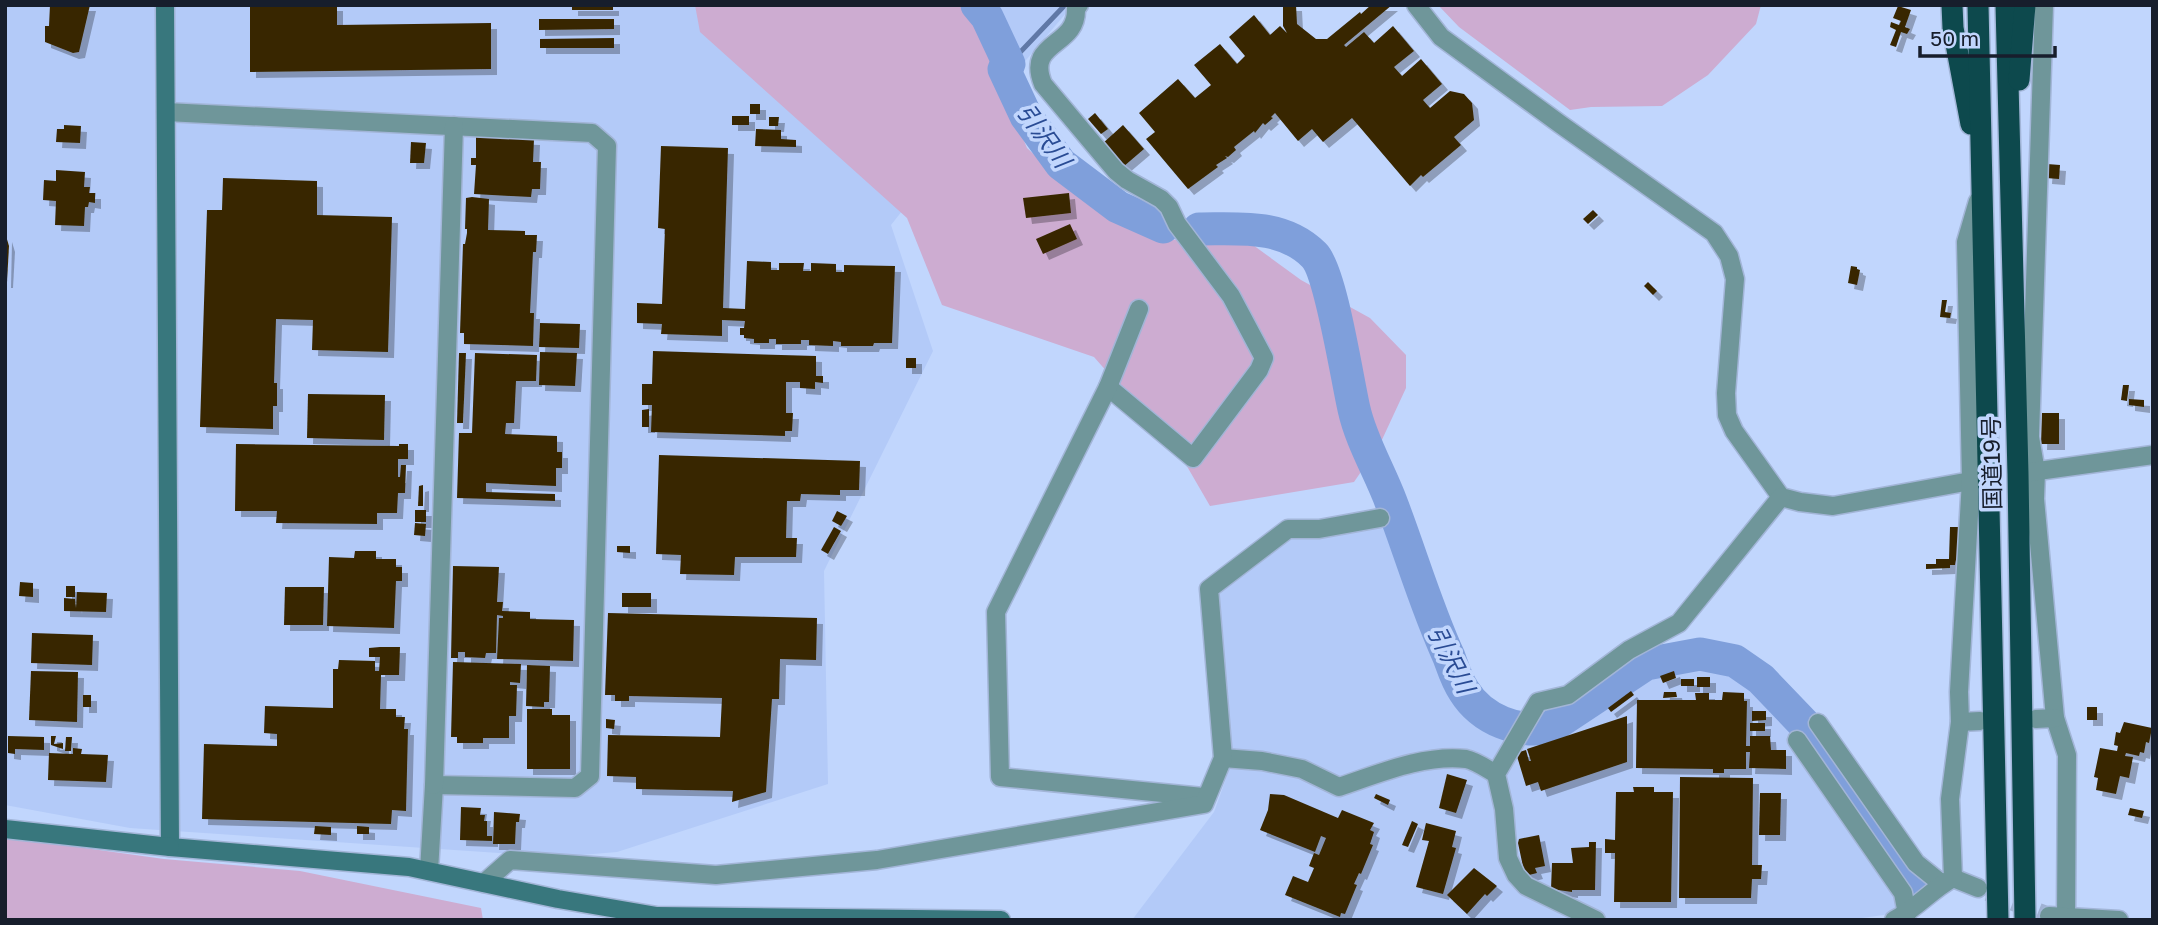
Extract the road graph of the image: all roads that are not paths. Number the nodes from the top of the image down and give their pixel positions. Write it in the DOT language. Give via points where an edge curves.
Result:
graph roads {
  1 [pos="166,5"];
  2 [pos="1079,5"];
  3 [pos="1416,5"];
  4 [pos="1952,5"];
  5 [pos="1978,5"];
  6 [pos="2006,5"];
  7 [pos="2025,5"];
  8 [pos="2044,5"];
  9 [pos="166,112"];
  10 [pos="454,126"];
  11 [pos="2010,175"];
  12 [pos="1983,185"];
  13 [pos="1139,309"];
  14 [pos="1108,387"];
  15 [pos="2153,456"];
  16 [pos="2027,473"];
  17 [pos="1979,479"];
  18 [pos="1781,497"];
  19 [pos="1380,518"];
  20 [pos="2055,718"];
  21 [pos="2036,719"];
  22 [pos="1980,721"];
  23 [pos="1960,722"];
  24 [pos="1818,723"];
  25 [pos="1797,740"];
  26 [pos="1223,758"];
  27 [pos="1496,774"];
  28 [pos="434,785"];
  29 [pos="1207,798"];
  30 [pos="5,829"];
  31 [pos="170,847"];
  32 [pos="429,871"];
  33 [pos="1947,881"];
  34 [pos="484,883"];
  35 [pos="1978,888"];
  36 [pos="1901,917"];
  37 [pos="2060,918"];
  38 [pos="1002,920"];
  39 [pos="1596,920"];
  40 [pos="1998,920"];
  41 [pos="2025,920"];
  42 [pos="2119,920"];
  1 -- 9 [label="street"];
  2 -- 14 [label="street" via="1069,32 1039,62 1043,84 1116,171 1169,207 1231,296 1264,358 1193,458"];
  3 -- 18 [label="street" via="1441,37 1714,233 1729,256 1735,279 1727,415"];
  4 -- 12 [label="highway"];
  5 -- 12 [label="highway, 国道19号"];
  6 -- 11 [label="highway, 国道19号"];
  7 -- 11 [label="highway"];
  8 -- 16 [label="street"];
  9 -- 10 [label="street"];
  9 -- 31 [label="street"];
  10 -- 28 [label="street"];
  10 -- 28 [label="street" via="592,133 607,146 590,776 575,788"];
  11 -- 16 [label="highway, 国道19号"];
  12 -- 17 [label="highway, 国道19号"];
  13 -- 14 [label="street"];
  14 -- 29 [label="street" via="996,612 1000,777"];
  15 -- 16 [label="street"];
  16 -- 20 [label="street" via="2035,499"];
  16 -- 41 [label="highway, 国道19号"];
  17 -- 18 [label="street" via="1833,506"];
  17 -- 23 [label="street"];
  17 -- 40 [label="highway, 国道19号"];
  18 -- 27 [label="street" via="1679,622 1629,650 1568,695 1538,702"];
  19 -- 26 [label="street" via="1320,529 1287,529 1209,589"];
  20 -- 21 [label="street"];
  20 -- 37 [label="street" via="2067,755"];
  22 -- 23 [label="street"];
  23 -- 33 [label="street" via="1950,799"];
  24 -- 33 [label="street" via="1916,863"];
  25 -- 36 [label="street" via="1903,893"];
  26 -- 27 [label="street" via="1302,769 1339,787 1444,759 1469,759"];
  26 -- 29 [label="street"];
  27 -- 39 [label="street" via="1508,858 1516,875 1526,886"];
  28 -- 32 [label="street"];
  29 -- 34 [label="street" via="1204,804 877,860 716,875 510,860"];
  30 -- 31 [label="street"];
  31 -- 32 [label="street"];
  32 -- 34 [label="street"];
  33 -- 35 [label="street"];
  33 -- 36 [label="street"];
  34 -- 38 [label="street" via="657,916"];
  37 -- 42 [label="street"];
}
